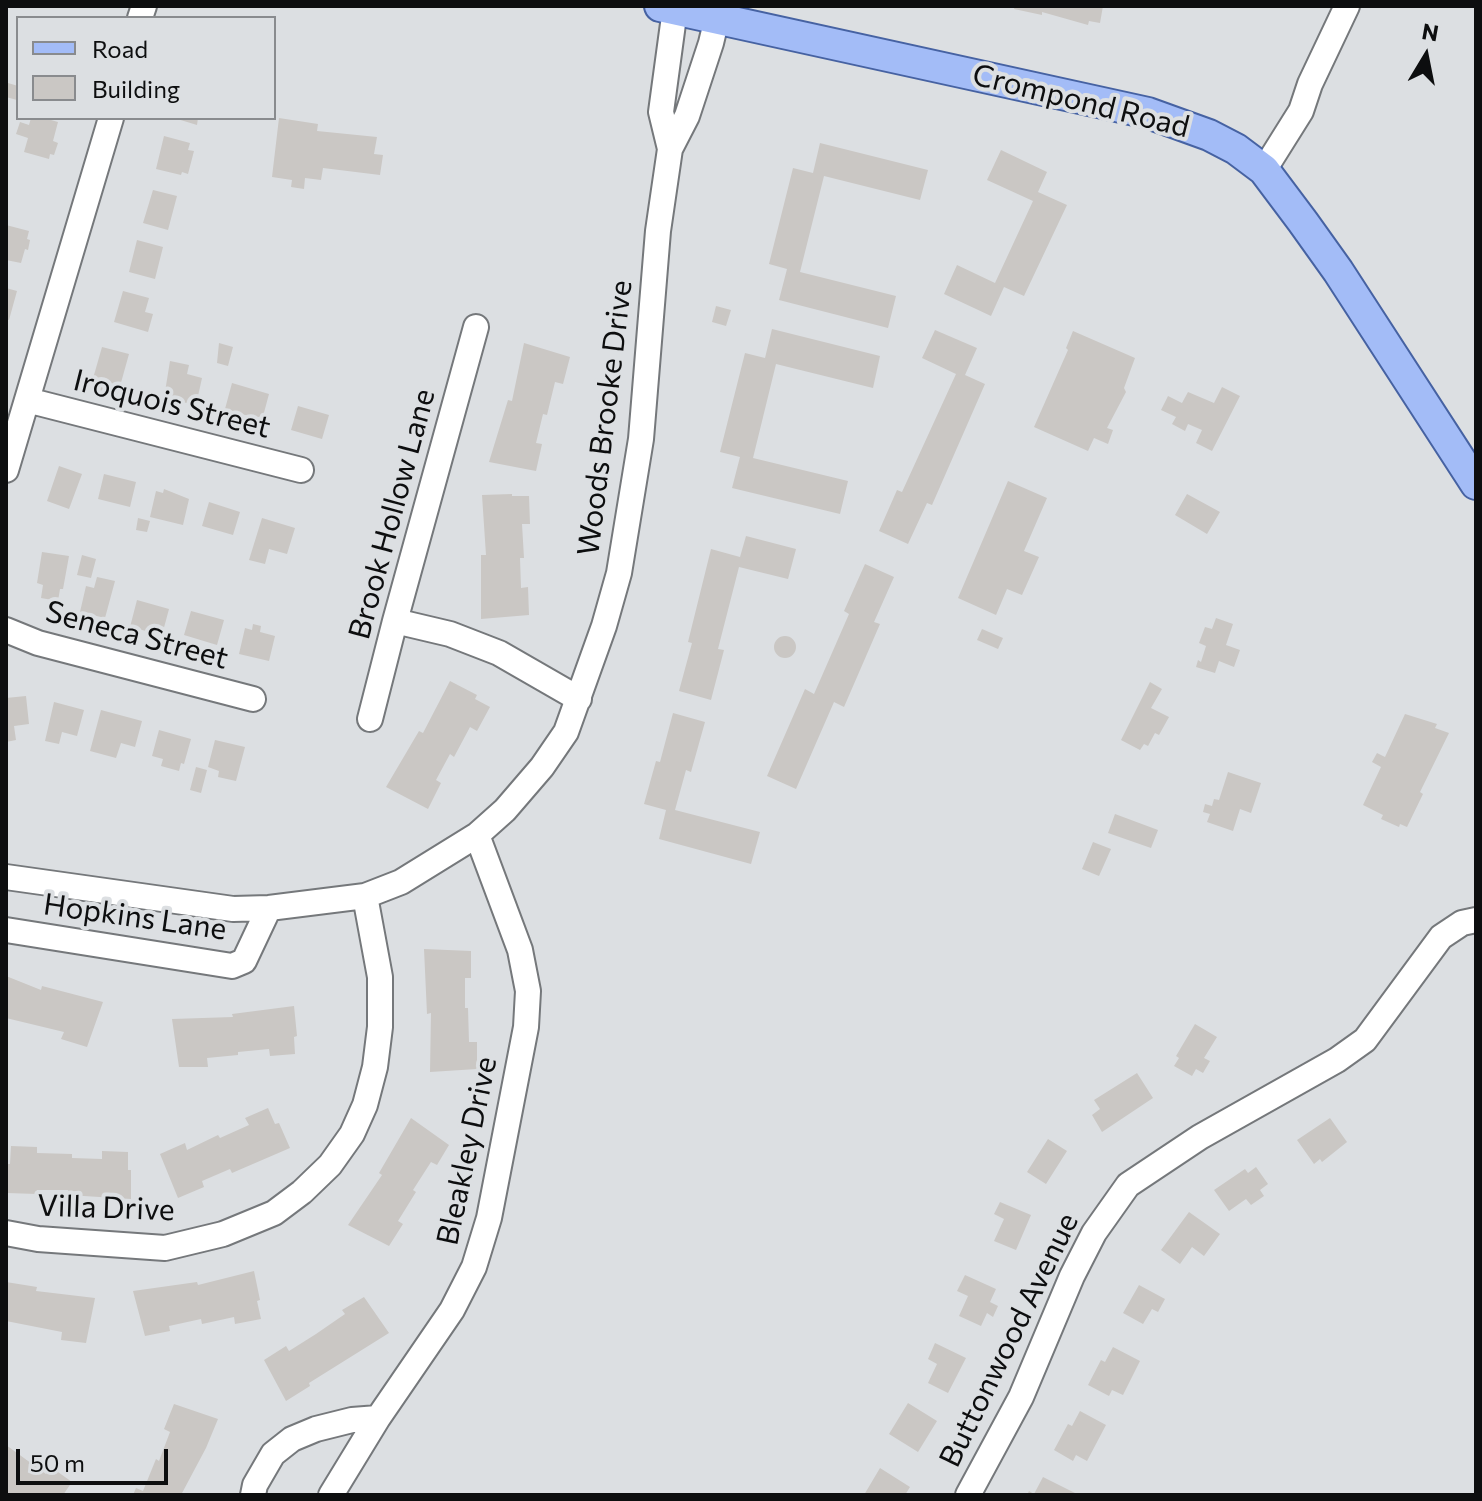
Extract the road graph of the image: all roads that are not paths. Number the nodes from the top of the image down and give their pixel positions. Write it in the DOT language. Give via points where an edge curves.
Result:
graph roads {
  1 [pos="1347,6"];
  2 [pos="668,8"];
  3 [pos="717,18"];
  4 [pos="110,120"];
  5 [pos="670,149"];
  6 [pos="1264,170"];
  7 [pos="476,327"];
  8 [pos="27,400"];
  9 [pos="6,470"];
  10 [pos="301,470"];
  11 [pos="1476,484"];
  12 [pos="395,621"];
  13 [pos="6,630"];
  14 [pos="253,699"];
  15 [pos="579,699"];
  16 [pos="370,719"];
  17 [pos="477,835"];
  18 [pos="6,877"];
  19 [pos="365,896"];
  20 [pos="269,908"];
  21 [pos="1476,920"];
  22 [pos="6,930"];
  23 [pos="6,1233"];
  24 [pos="378,1418"];
  25 [pos="253,1495"];
  26 [pos="331,1495"];
  27 [pos="968,1495"];
  1 -- 6 [label="street" via="1301,111"];
  2 -- 3 [label="main road, Crompond Road"];
  2 -- 5 [label="street, Woods Brooke Drive" via="661,112"];
  3 -- 5 [label="street, Woods Brooke Drive" via="687,116"];
  3 -- 6 [label="main road, Crompond Road" via="1148,113 1209,135"];
  4 -- 8 [label="street"];
  5 -- 15 [label="street, Woods Brooke Drive" via="635,482 619,573"];
  6 -- 11 [label="main road, Crompond Road" via="1338,271"];
  7 -- 12 [label="street, Brook Hollow Lane"];
  8 -- 9 [label="street"];
  8 -- 10 [label="street, Iroquois Street"];
  12 -- 15 [label="street" via="499,653"];
  12 -- 16 [label="street, Brook Hollow Lane"];
  13 -- 14 [label="street, Seneca Street"];
  15 -- 17 [label="street, Woods Brooke Drive" via="566,732 542,767"];
  17 -- 19 [label="street, Woods Brooke Drive" via="401,882"];
  17 -- 24 [label="street, Bleakley Drive" via="520,950 528,991 526,1027 489,1218 474,1267 452,1310"];
  18 -- 20 [label="street, Woods Brooke Drive" via="233,909"];
  19 -- 20 [label="street, Woods Brooke Drive"];
  19 -- 23 [label="street, Villa Drive" via="380,977 375,1067 352,1134 302,1192 274,1213 223,1234 165,1248"];
  20 -- 22 [label="street, Hopkins Lane" via="244,961 232,966"];
  21 -- 27 [label="street, Buttonwood Avenue" via="1441,937 1365,1040 1128,1185 1094,1233 1021,1397"];
  24 -- 25 [label="street" via="352,1420 292,1439 273,1454"];
  24 -- 26 [label="street, Bleakley Drive"];
}
